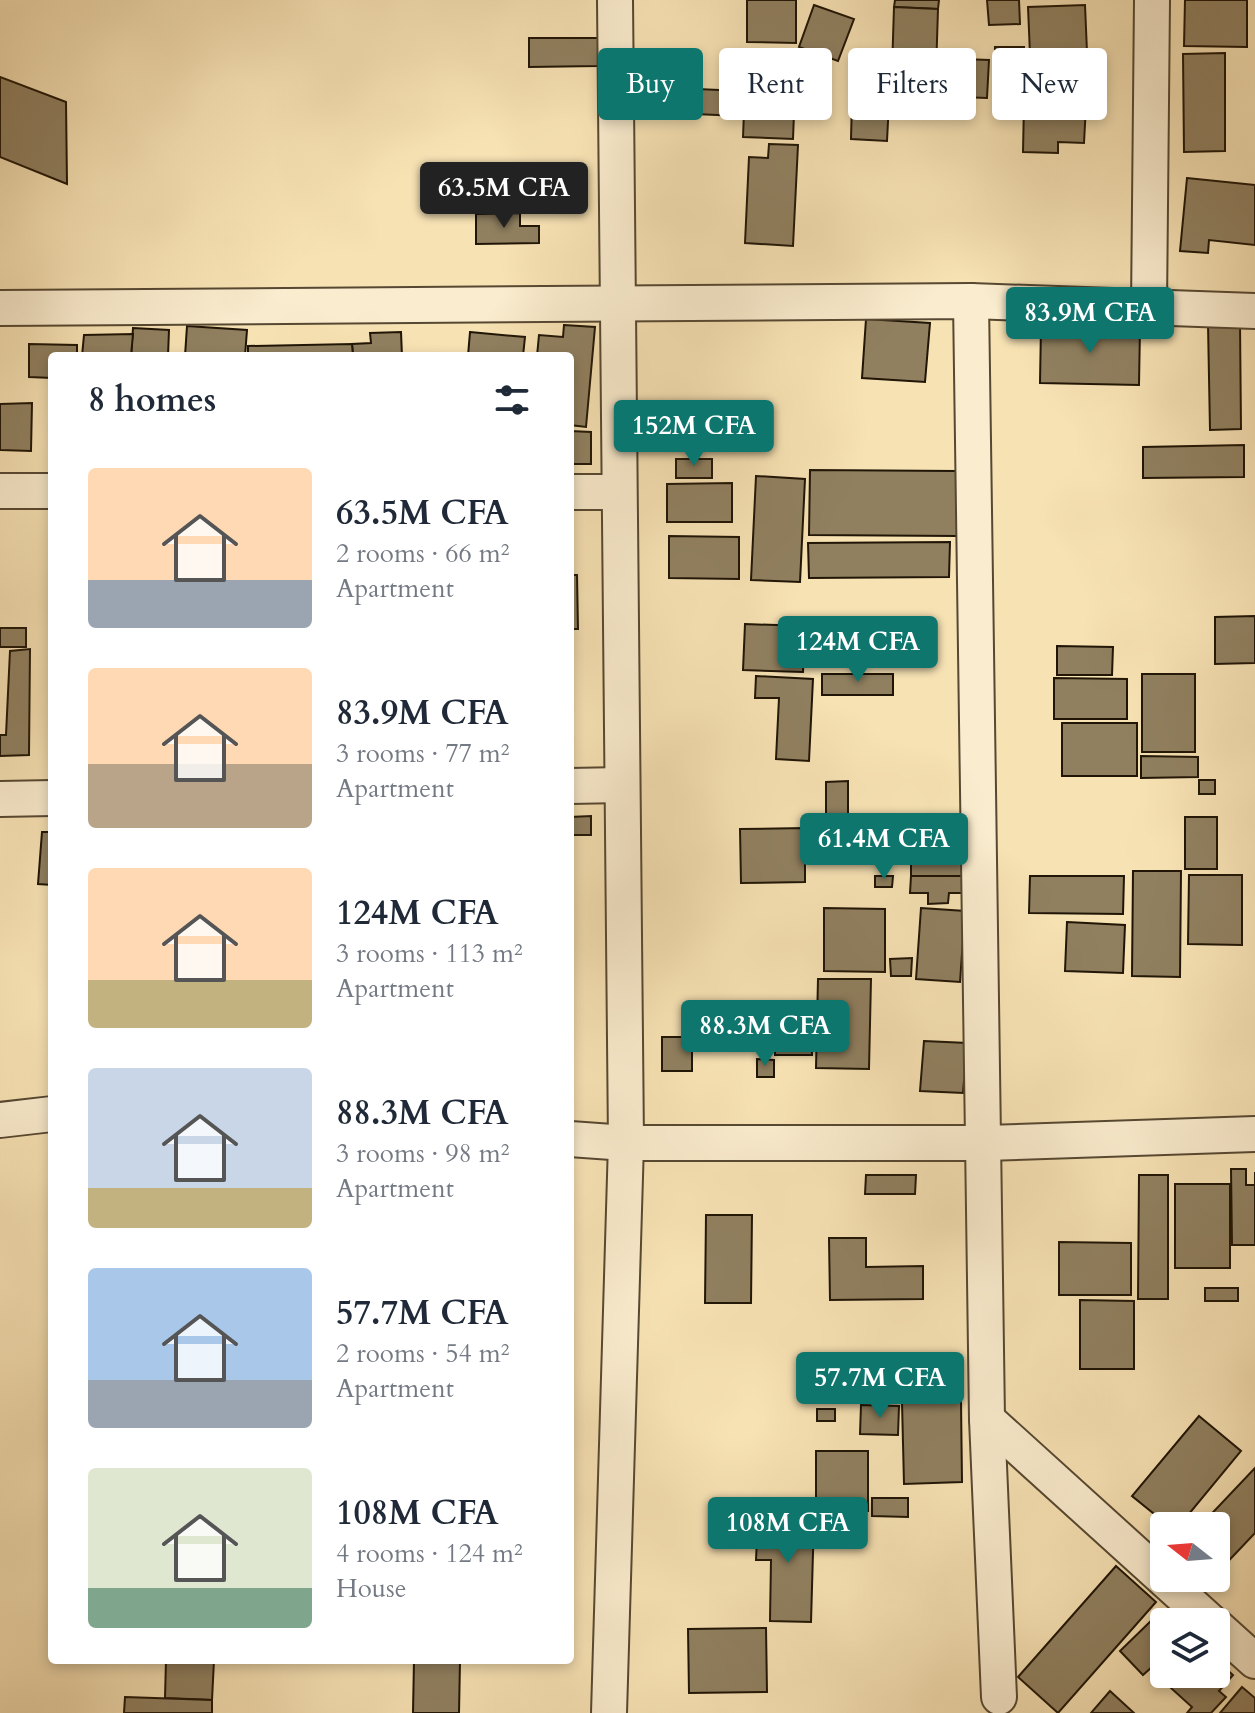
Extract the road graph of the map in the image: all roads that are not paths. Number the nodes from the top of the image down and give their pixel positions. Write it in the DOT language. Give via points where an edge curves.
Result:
graph roads {
  1 [pos="615,0"];
  2 [pos="1152,0"];
  3 [pos="971,301"];
  4 [pos="616,303"];
  5 [pos="1149,307"];
  6 [pos="0,308"];
  7 [pos="1255,311"];
  8 [pos="0,491"];
  9 [pos="48,491"];
  10 [pos="574,492"];
  11 [pos="619,492"];
  12 [pos="622,785"];
  13 [pos="574,786"];
  14 [pos="48,798"];
  15 [pos="0,799"];
  16 [pos="48,1114"];
  17 [pos="0,1120"];
  18 [pos="1255,1134"];
  19 [pos="574,1139"];
  20 [pos="626,1143"];
  21 [pos="985,1143"];
  22 [pos="987,1419"];
  23 [pos="1196,1608"];
  24 [pos="1230,1639"];
  25 [pos="1255,1661"];
  26 [pos="999,1697"];
  27 [pos="609,1713"];
  1 -- 4 [label="street"];
  2 -- 5 [label="street"];
  3 -- 4 [label="street"];
  3 -- 5 [label="street"];
  3 -- 21 [label="street"];
  4 -- 6 [label="street"];
  4 -- 11 [label="street"];
  5 -- 7 [label="street"];
  8 -- 9 [label="street"];
  10 -- 11 [label="street"];
  11 -- 12 [label="street"];
  12 -- 13 [label="street"];
  12 -- 20 [label="street"];
  14 -- 15 [label="street"];
  16 -- 17 [label="street"];
  18 -- 21 [label="street"];
  19 -- 20 [label="street"];
  20 -- 21 [label="street"];
  20 -- 27 [label="street"];
  21 -- 22 [label="street"];
  22 -- 23 [label="street"];
  22 -- 26 [label="street"];
  24 -- 25 [label="street"];
}
